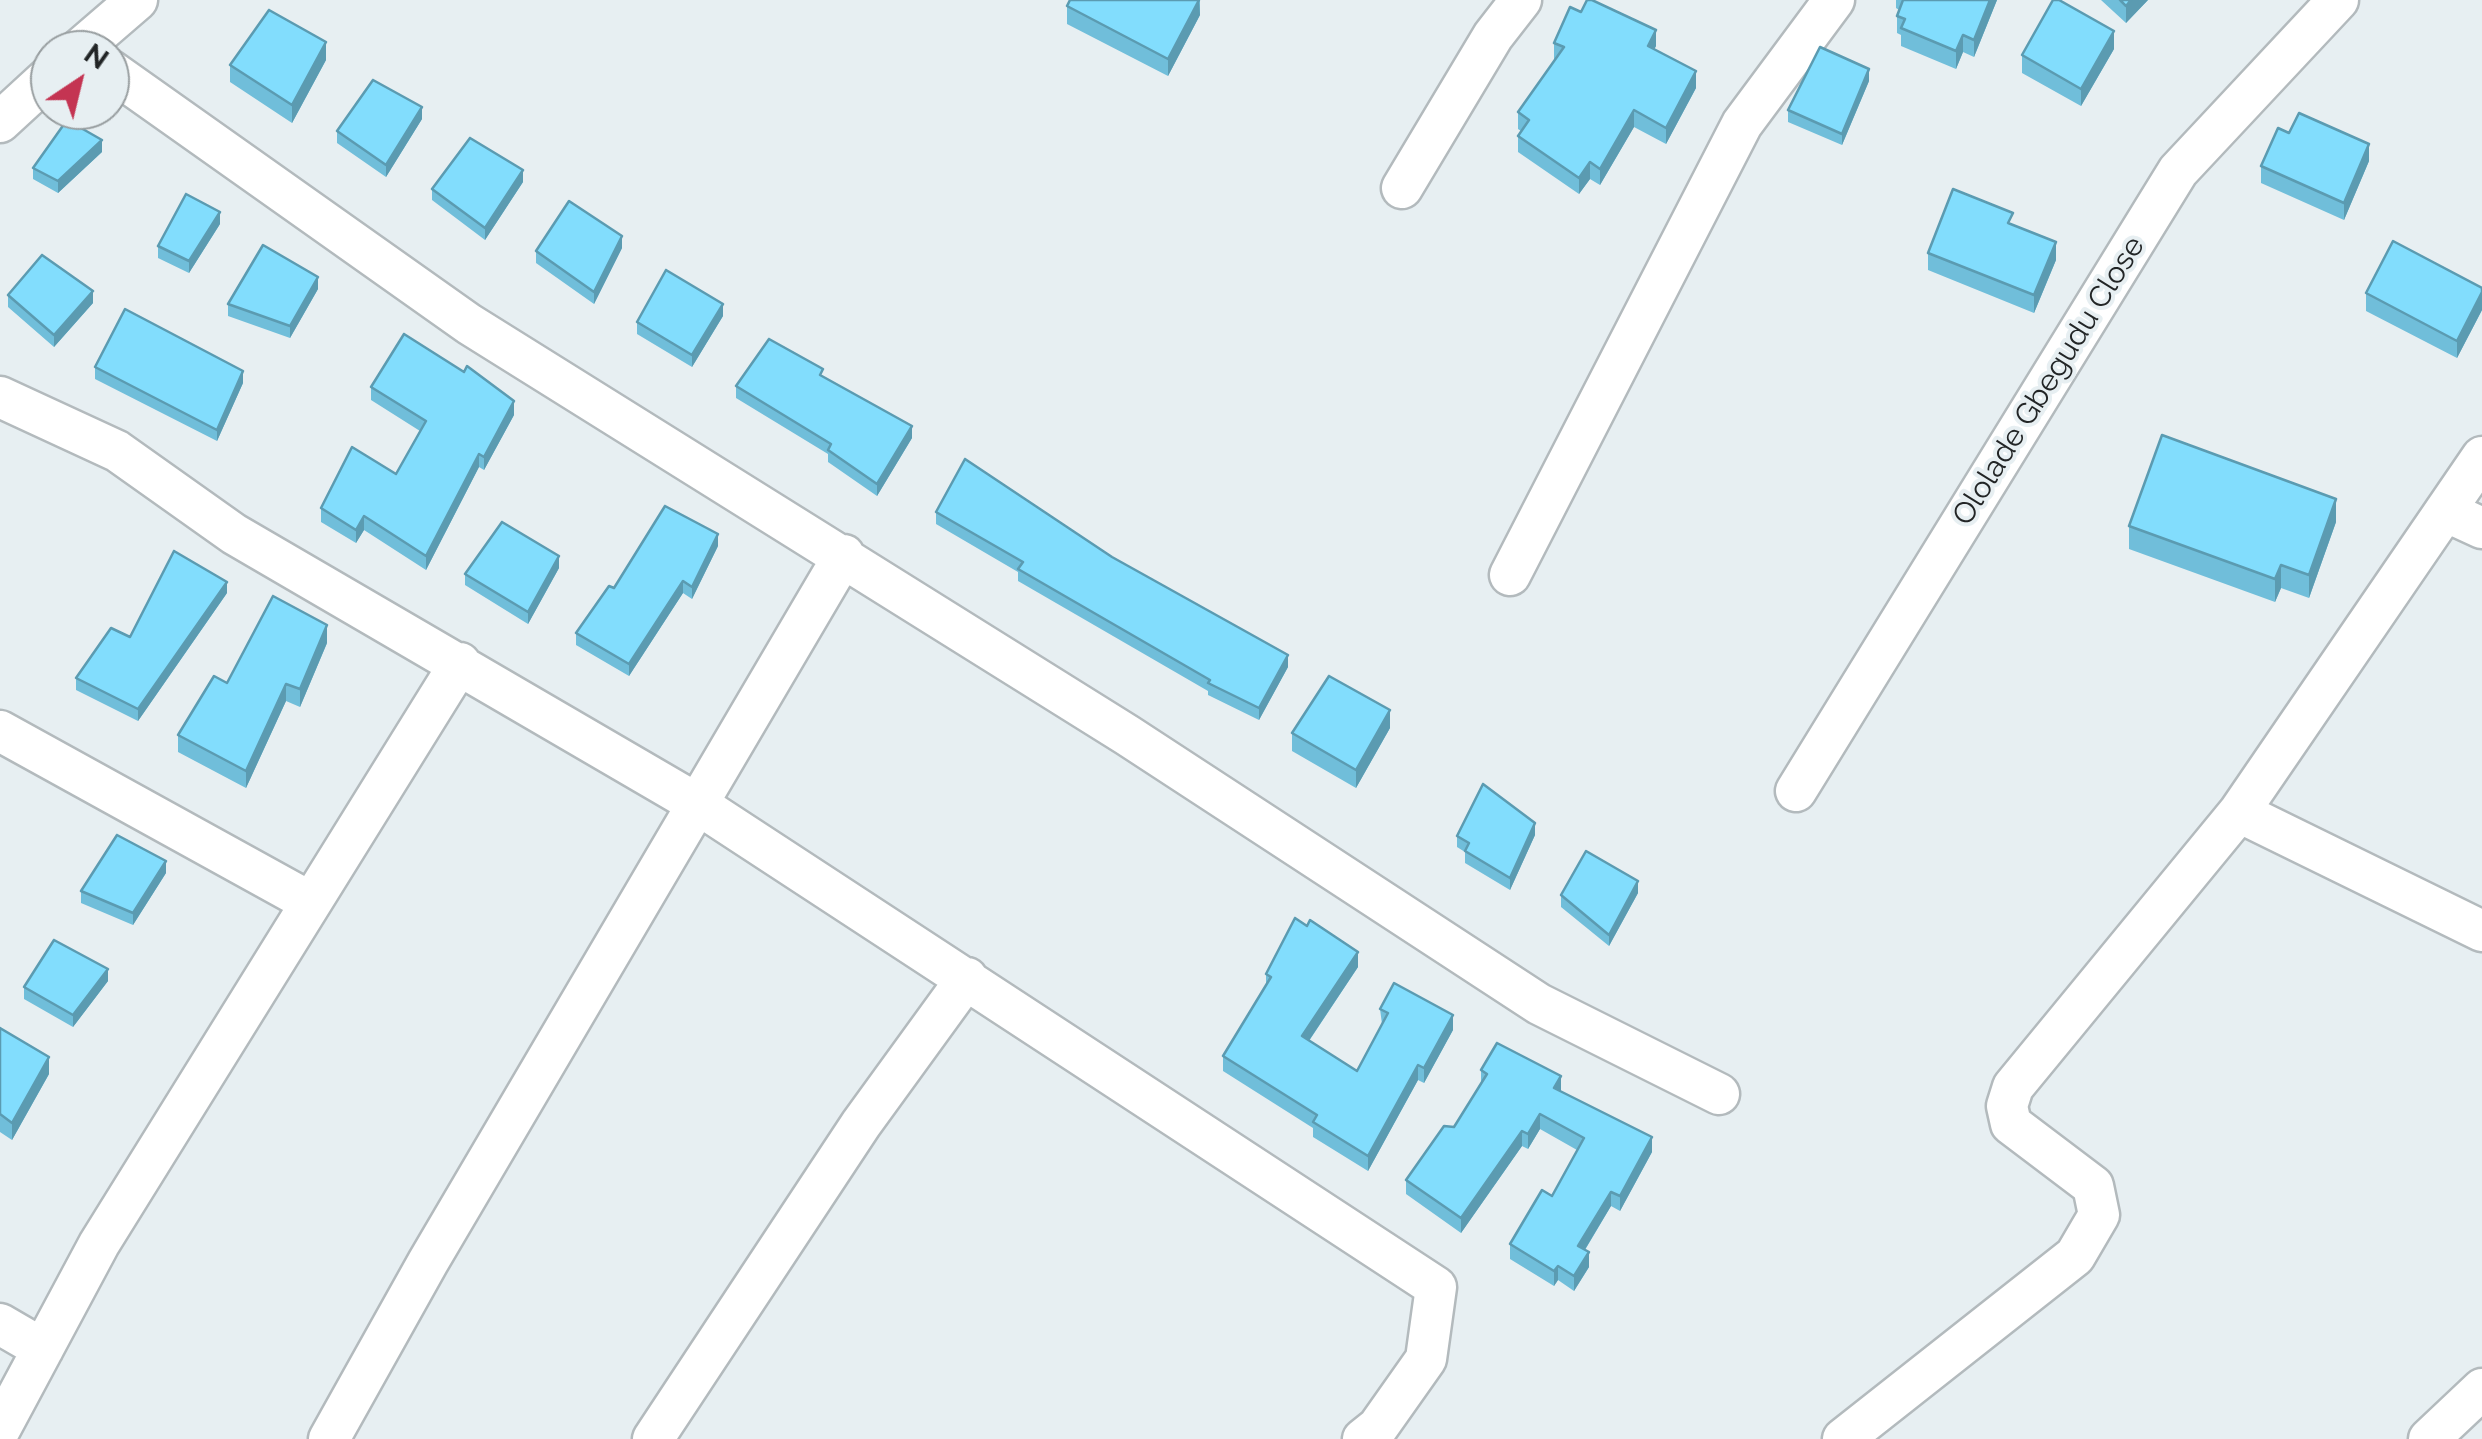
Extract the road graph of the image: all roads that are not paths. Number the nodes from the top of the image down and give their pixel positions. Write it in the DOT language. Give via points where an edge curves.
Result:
graph roads {
  1 [pos="137,0"];
  2 [pos="1521,0"];
  3 [pos="1834,0"];
  4 [pos="2338,0"];
  5 [pos="103,30"];
  6 [pos="130,84"];
  7 [pos="30,94"];
  8 [pos="0,122"];
  9 [pos="1402,188"];
  10 [pos="0,397"];
  11 [pos="2482,457"];
  12 [pos="2445,511"];
  13 [pos="2482,528"];
  14 [pos="844,556"];
  15 [pos="1510,575"];
  16 [pos="460,663"];
  17 [pos="0,731"];
  18 [pos="1796,791"];
  19 [pos="699,805"];
  20 [pos="2240,812"];
  21 [pos="310,902"];
  22 [pos="2482,931"];
  23 [pos="967,978"];
  24 [pos="1719,1094"];
  25 [pos="0,1324"];
  26 [pos="42,1350"];
  27 [pos="2482,1389"];
  28 [pos="0,1429"];
  29 [pos="329,1439"];
  30 [pos="654,1439"];
  31 [pos="1363,1439"];
  32 [pos="1842,1439"];
  33 [pos="2429,1439"];
  1 -- 5 [label="street"];
  2 -- 9 [label="street"];
  3 -- 15 [label="street" via="1742,124"];
  4 -- 18 [label="street, Ololade Gbegudu Close" via="2178,172"];
  6 -- 14 [label="street" via="470,324"];
  7 -- 8 [label="street"];
  10 -- 16 [label="street" via="117,451 234,534"];
  11 -- 12 [label="street"];
  12 -- 13 [label="street"];
  12 -- 20 [label="street"];
  14 -- 19 [label="street"];
  14 -- 24 [label="street" via="1540,1004"];
  16 -- 19 [label="street"];
  16 -- 21 [label="street"];
  17 -- 21 [label="street"];
  19 -- 23 [label="street"];
  19 -- 29 [label="street"];
  20 -- 22 [label="street"];
  20 -- 32 [label="street" via="2013,1086 2011,1124 2093,1186 2099,1215 2075,1256"];
  21 -- 26 [label="street" via="99,1244"];
  23 -- 30 [label="street" via="861,1124"];
  23 -- 31 [label="street" via="1436,1287 1426,1359"];
  25 -- 26 [label="street"];
  26 -- 28 [label="street"];
  27 -- 33 [label="street"];
}
